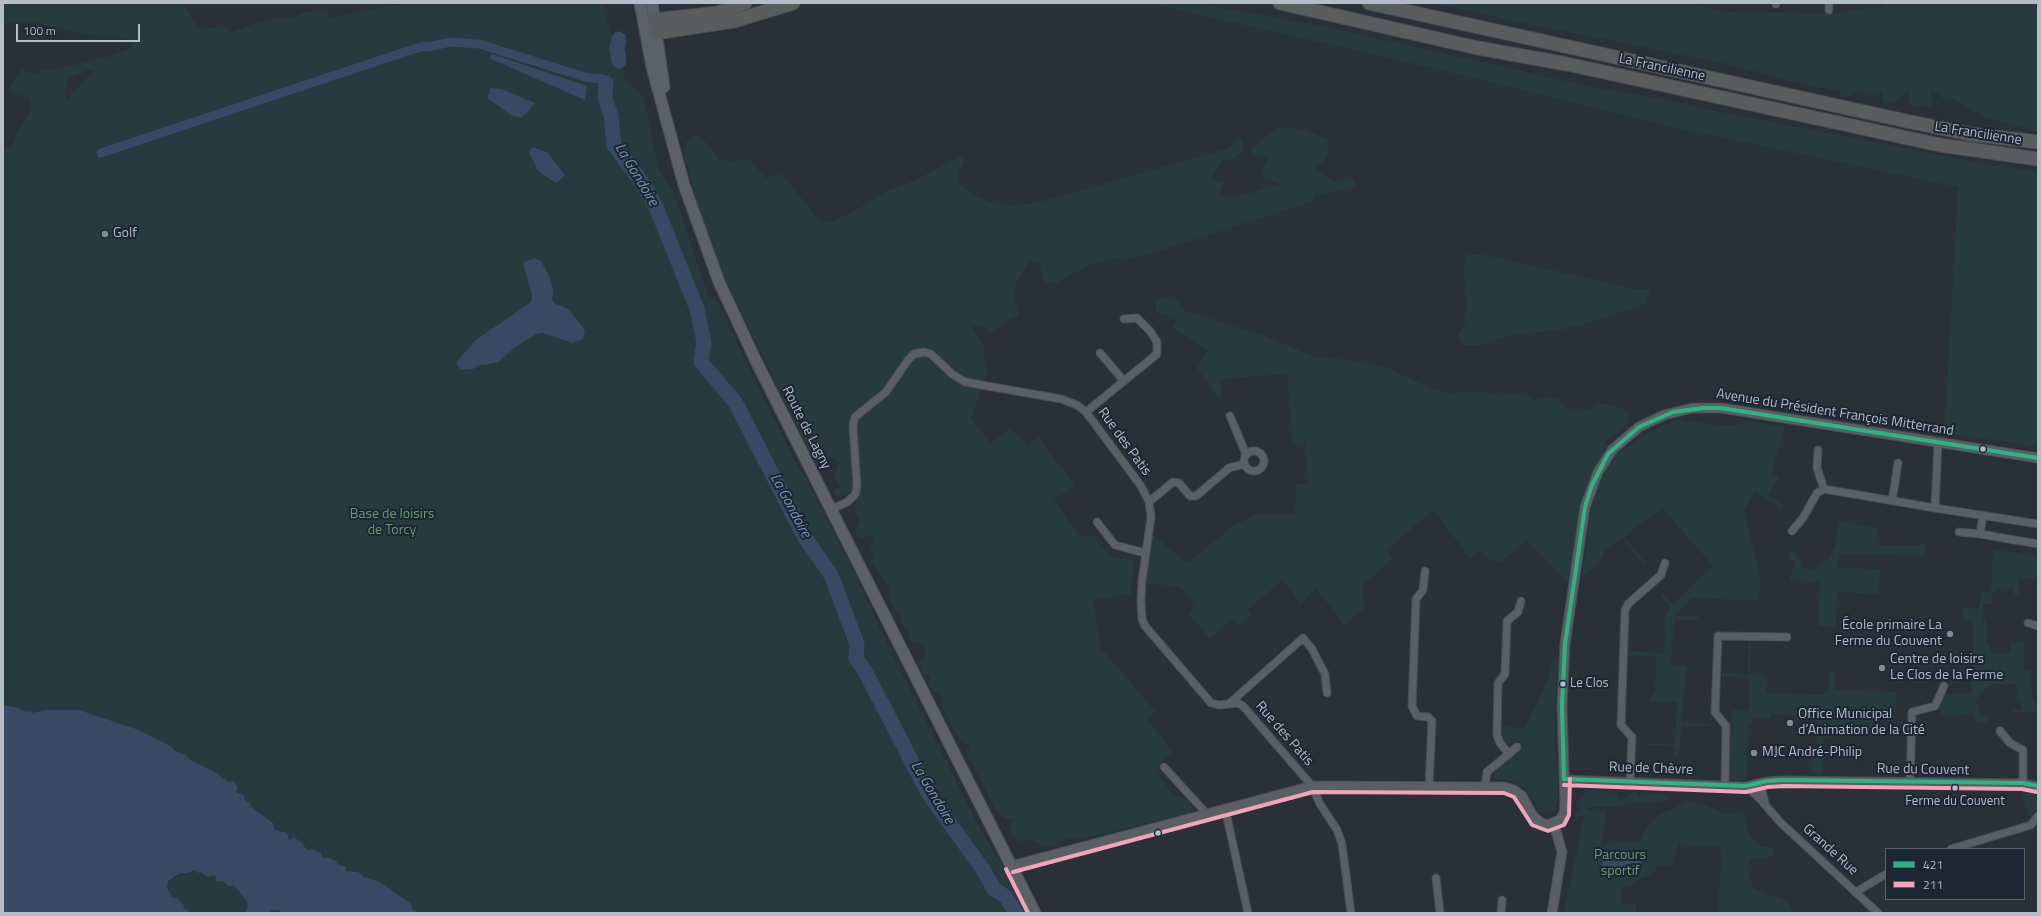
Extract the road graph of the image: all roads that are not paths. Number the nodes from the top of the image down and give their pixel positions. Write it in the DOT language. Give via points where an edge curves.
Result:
graph roads {
  1 [pos="640,3"];
  2 [pos="652,3"];
  3 [pos="744,3"];
  4 [pos="793,3"];
  5 [pos="1280,3"];
  6 [pos="1368,3"];
  7 [pos="654,26"];
  8 [pos="670,127"];
  9 [pos="2038,142"];
  10 [pos="2038,159"];
  11 [pos="1124,319"];
  12 [pos="1100,353"];
  13 [pos="1124,381"];
  14 [pos="1086,412"];
  15 [pos="1230,416"];
  16 [pos="1938,442"];
  17 [pos="1818,450"];
  18 [pos="1246,454"];
  19 [pos="2038,458"];
  20 [pos="1898,463"];
  21 [pos="1244,464"];
  22 [pos="1824,489"];
  23 [pos="1892,501"];
  24 [pos="1149,502"];
  25 [pos="1935,508"];
  26 [pos="830,510"];
  27 [pos="1983,515"];
  28 [pos="1097,522"];
  29 [pos="2038,524"];
  30 [pos="1792,531"];
  31 [pos="1960,532"];
  32 [pos="1980,534"];
  33 [pos="2038,544"];
  34 [pos="1146,553"];
  35 [pos="1664,564"];
  36 [pos="1426,571"];
  37 [pos="1520,601"];
  38 [pos="2028,623"];
  39 [pos="2038,626"];
  40 [pos="1787,637"];
  41 [pos="1944,686"];
  42 [pos="1327,693"];
  43 [pos="1231,702"];
  44 [pos="2000,731"];
  45 [pos="1517,747"];
  46 [pos="1509,754"];
  47 [pos="1164,767"];
  48 [pos="1564,779"];
  49 [pos="1630,783"];
  50 [pos="1760,783"];
  51 [pos="1910,783"];
  52 [pos="2023,783"];
  53 [pos="1725,785"];
  54 [pos="1737,785"];
  55 [pos="1312,786"];
  56 [pos="1429,786"];
  57 [pos="1485,786"];
  58 [pos="1746,786"];
  59 [pos="2038,786"];
  60 [pos="1765,805"];
  61 [pos="1225,808"];
  62 [pos="1206,813"];
  63 [pos="2038,816"];
  64 [pos="1554,824"];
  65 [pos="1954,848"];
  66 [pos="1011,866"];
  67 [pos="1885,875"];
  68 [pos="1436,878"];
  69 [pos="1856,892"];
  70 [pos="1502,900"];
  71 [pos="1035,913"];
  72 [pos="1248,913"];
  73 [pos="1351,913"];
  74 [pos="1440,913"];
  75 [pos="1501,913"];
  76 [pos="1552,913"];
  77 [pos="1878,913"];
  1 -- 8 [label="main road" via="646,45"];
  2 -- 7 [label="main road"];
  3 -- 7 [label="highway" via="718,13"];
  4 -- 7 [label="highway" via="734,21"];
  5 -- 10 [label="highway, La Francilienne" via="1478,48 1567,64 1940,145"];
  6 -- 9 [label="highway, La Francilienne" via="1906,121 1970,134"];
  7 -- 8 [label="main road"];
  8 -- 26 [label="main road, Route de Lagny" via="689,202 719,282"];
  11 -- 13 [label="street" via="1137,318 1156,338 1158,346 1157,354"];
  12 -- 13 [label="street"];
  13 -- 14 [label="street"];
  14 -- 24 [label="street, Rue des Patis"];
  14 -- 26 [label="street, Rue des Patis" via="1077,405 1061,399 959,379 931,354 919,353 908,360 886,392 855,417 853,426 856,492 846,502"];
  15 -- 18 [label="street"];
  16 -- 19 [label="street, Avenue du Président François Mitterrand"];
  16 -- 25 [label="street"];
  16 -- 48 [label="street, Avenue du Président François Mitterrand" via="1721,408 1702,408 1673,412 1656,418 1639,427 1619,443 1608,454 1598,472 1582,521 1563,662"];
  17 -- 22 [label="street" via="1817,468"];
  18 -- 21 [label="street"];
  18 -- 21 [label="street" via="1258,452 1263,457 1263,463 1260,469 1254,471"];
  20 -- 23 [label="street"];
  21 -- 24 [label="street" via="1229,468 1196,496 1190,496 1179,483 1174,482"];
  22 -- 23 [label="street"];
  22 -- 30 [label="street" via="1818,493"];
  23 -- 25 [label="street"];
  24 -- 34 [label="street, Rue des Patis" via="1151,517"];
  25 -- 27 [label="street"];
  26 -- 66 [label="main road, Route de Lagny"];
  27 -- 29 [label="street"];
  27 -- 32 [label="street"];
  28 -- 34 [label="street" via="1115,545"];
  31 -- 32 [label="street"];
  32 -- 33 [label="street"];
  34 -- 43 [label="street, Rue des Patis" via="1141,602 1145,626 1206,699 1214,704"];
  35 -- 49 [label="street" via="1661,575 1628,604 1625,610 1621,725 1632,737"];
  36 -- 56 [label="street" via="1423,590 1416,599 1412,706 1417,716 1428,716 1432,721"];
  37 -- 46 [label="street" via="1518,612 1507,621 1505,674 1498,683 1497,735"];
  38 -- 39 [label="street"];
  40 -- 53 [label="street" via="1718,636 1715,712 1726,726"];
  41 -- 51 [label="street" via="1935,706 1912,712"];
  42 -- 43 [label="street" via="1325,674 1303,638"];
  43 -- 55 [label="street, Rue des Patis" via="1243,706"];
  44 -- 52 [label="street" via="2010,743 2023,750"];
  45 -- 46 [label="street"];
  46 -- 57 [label="street" via="1487,772"];
  47 -- 62 [label="street"];
  48 -- 49 [label="street, Rue de Chèvre"];
  48 -- 64 [label="street, Avenue du Président François Mitterrand" via="1564,813"];
  49 -- 53 [label="street, Rue de Chèvre"];
  50 -- 51 [label="street, Rue du Couvent" via="1784,780"];
  50 -- 58 [label="street, Rue du Couvent"];
  50 -- 60 [label="street, Grande Rue"];
  51 -- 52 [label="street, Rue du Couvent"];
  52 -- 59 [label="street, Rue du Couvent"];
  53 -- 54 [label="street, Rue de Chèvre"];
  54 -- 58 [label="street, Rue du Couvent"];
  55 -- 56 [label="street"];
  55 -- 61 [label="street"];
  55 -- 73 [label="street, Rue des Patis" via="1342,844"];
  56 -- 57 [label="street"];
  57 -- 64 [label="street" via="1514,790 1522,796 1536,820 1547,825"];
  58 -- 60 [label="street, Grande Rue"];
  60 -- 69 [label="street, Grande Rue"];
  61 -- 62 [label="street"];
  61 -- 72 [label="street"];
  62 -- 66 [label="street"];
  63 -- 65 [label="street" via="2031,825"];
  64 -- 76 [label="street" via="1562,852"];
  66 -- 71 [label="main road, Route de Lagny"];
  67 -- 69 [label="street"];
  68 -- 74 [label="street"];
  69 -- 77 [label="street, Grande Rue"];
  70 -- 75 [label="street"];
}
